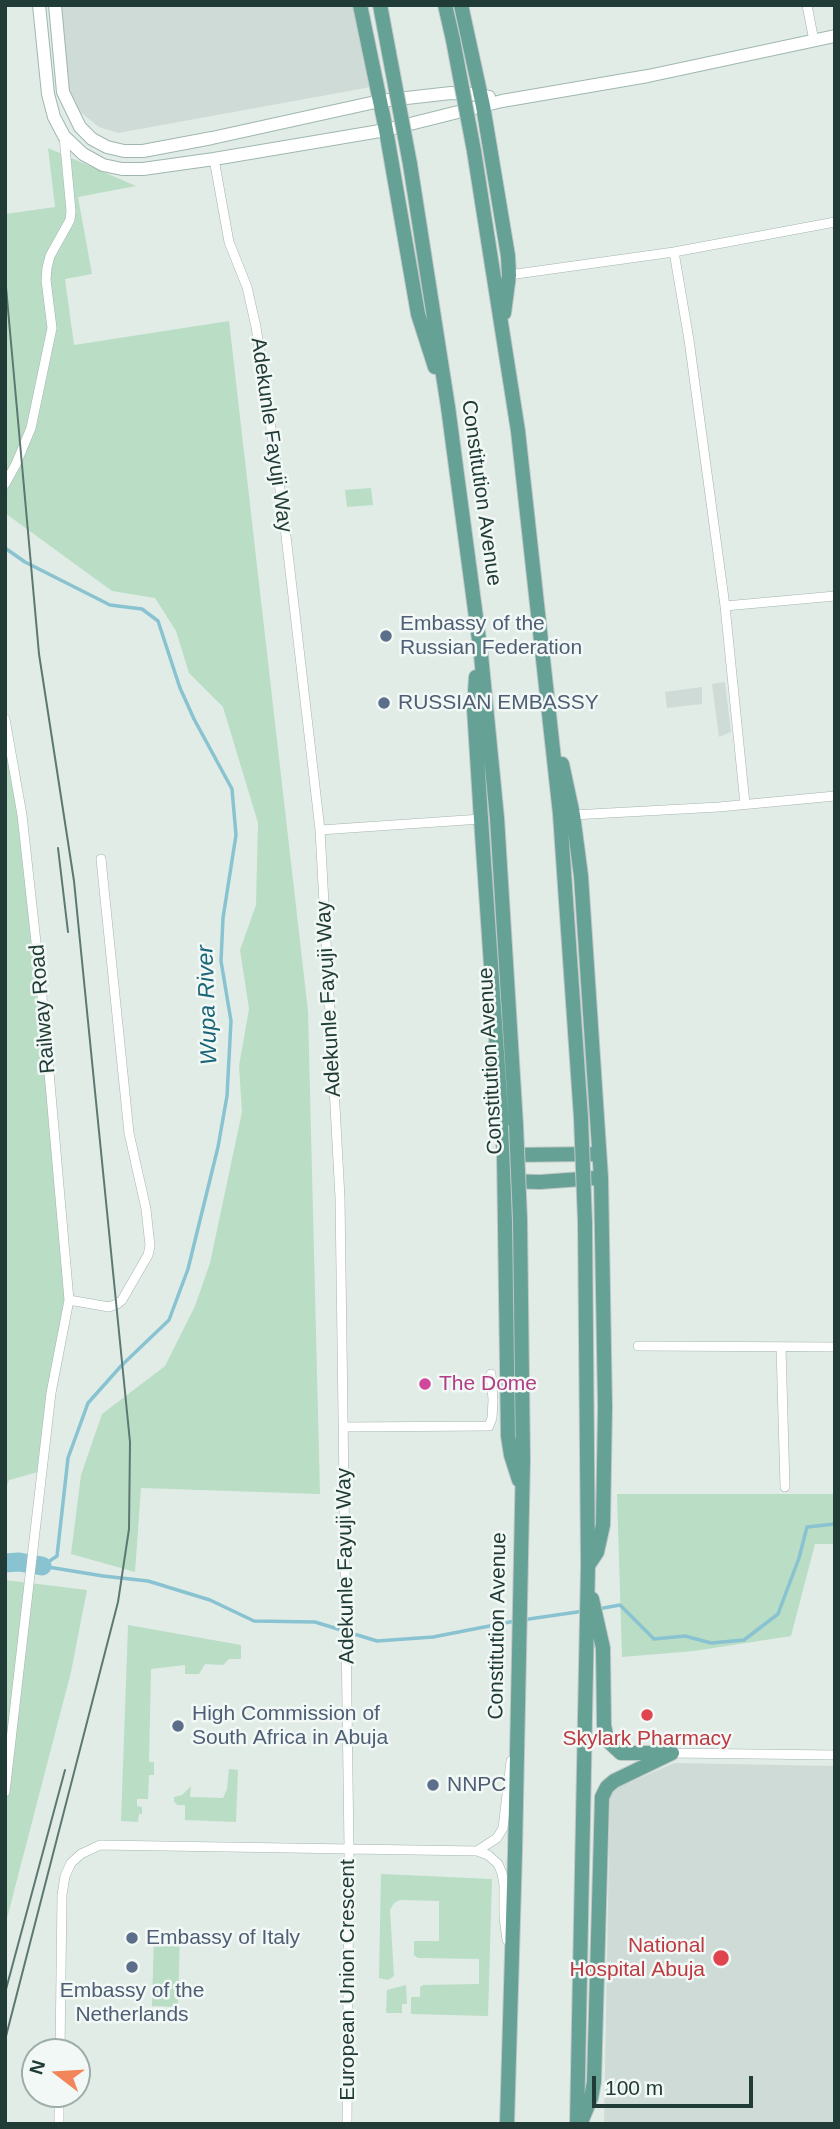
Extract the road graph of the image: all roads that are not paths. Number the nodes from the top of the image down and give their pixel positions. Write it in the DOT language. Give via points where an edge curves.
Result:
graph roads {
  1 [pos="40,5"];
  2 [pos="55,5"];
  3 [pos="360,5"];
  4 [pos="380,5"];
  5 [pos="445,5"];
  6 [pos="461,5"];
  7 [pos="807,5"];
  8 [pos="835,36"];
  9 [pos="814,41"];
  10 [pos="380,100"];
  11 [pos="482,100"];
  12 [pos="386,130"];
  13 [pos="64,136"];
  14 [pos="214,159"];
  15 [pos="835,222"];
  16 [pos="674,252"];
  17 [pos="509,275"];
  18 [pos="502,329"];
  19 [pos="448,407"];
  20 [pos="5,484"];
  21 [pos="835,596"];
  22 [pos="725,606"];
  23 [pos="481,655"];
  24 [pos="545,687"];
  25 [pos="5,719"];
  26 [pos="835,796"];
  27 [pos="744,804"];
  28 [pos="573,815"];
  29 [pos="481,819"];
  30 [pos="320,830"];
  31 [pos="101,859"];
  32 [pos="599,1153"];
  33 [pos="504,1155"];
  34 [pos="601,1178"];
  35 [pos="505,1181"];
  36 [pos="69,1300"];
  37 [pos="638,1346"];
  38 [pos="781,1347"];
  39 [pos="835,1347"];
  40 [pos="491,1374"];
  41 [pos="344,1427"];
  42 [pos="785,1486"];
  43 [pos="523,1493"];
  44 [pos="588,1565"];
  45 [pos="587,1580"];
  46 [pos="517,1742"];
  47 [pos="672,1753"];
  48 [pos="835,1755"];
  49 [pos="5,1792"];
  50 [pos="349,1849"];
  51 [pos="477,1851"];
  52 [pos="511,1964"];
  53 [pos="60,2038"];
  54 [pos="347,2124"];
  55 [pos="507,2124"];
  56 [pos="579,2124"];
  1 -- 13 [label="street" via="48,94"];
  2 -- 10 [label="street" via="63,92 80,127 107,147 143,151"];
  3 -- 10 [label="main road"];
  4 -- 19 [label="main road, Constitution Avenue, bridge"];
  5 -- 18 [label="main road, Constitution Avenue, bridge"];
  6 -- 11 [label="main road"];
  7 -- 9 [label="street"];
  8 -- 9 [label="street"];
  9 -- 11 [label="street" via="648,76 502,101"];
  10 -- 11 [label="street" via="451,93"];
  10 -- 12 [label="main road"];
  11 -- 12 [label="street"];
  11 -- 17 [label="main road"];
  12 -- 14 [label="street"];
  12 -- 19 [label="main road" via="418,314"];
  13 -- 14 [label="street" via="103,165 122,169"];
  13 -- 20 [label="street" via="71,211 47,268 52,328 31,428"];
  14 -- 30 [label="street, Adekunle Fayuji Way" via="229,242 240,263 256,327 283,510"];
  15 -- 16 [label="street"];
  16 -- 17 [label="street"];
  16 -- 22 [label="street"];
  17 -- 18 [label="main road"];
  18 -- 24 [label="main road, Constitution Avenue" via="518,431"];
  19 -- 23 [label="main road, Constitution Avenue"];
  21 -- 22 [label="street"];
  22 -- 27 [label="street"];
  23 -- 29 [label="main road" via="474,708"];
  23 -- 43 [label="main road, Constitution Avenue, bridge" via="498,818 516,1125"];
  24 -- 28 [label="main road"];
  24 -- 44 [label="main road, Constitution Avenue, bridge" via="560,814 581,1118"];
  25 -- 36 [label="street, Railway Road" via="22,816 44,1015"];
  26 -- 27 [label="street"];
  27 -- 28 [label="street"];
  28 -- 32 [label="main road"];
  29 -- 30 [label="street"];
  29 -- 33 [label="main road"];
  30 -- 41 [label="street, Adekunle Fayuji Way" via="340,1198"];
  31 -- 36 [label="street" via="129,1133 150,1247 117,1304 109,1307"];
  32 -- 33 [label="main road"];
  32 -- 34 [label="main road"];
  33 -- 35 [label="main road"];
  34 -- 35 [label="main road"];
  34 -- 44 [label="main road" via="606,1407 603,1525 597,1552"];
  35 -- 43 [label="main road" via="508,1436"];
  36 -- 49 [label="street, Railway Road" via="51,1393"];
  37 -- 38 [label="street"];
  38 -- 39 [label="street"];
  38 -- 42 [label="street"];
  40 -- 41 [label="street" via="489,1426"];
  41 -- 50 [label="street, Adekunle Fayuji Way"];
  43 -- 46 [label="main road, Constitution Avenue"];
  44 -- 45 [label="main road, Constitution Avenue"];
  45 -- 47 [label="main road" via="603,1648 609,1744 626,1753"];
  45 -- 56 [label="main road, Constitution Avenue"];
  46 -- 51 [label="street" via="503,1828 497,1838"];
  46 -- 52 [label="main road, Constitution Avenue"];
  47 -- 48 [label="street"];
  47 -- 56 [label="main road" via="614,1781 603,1797 594,2082"];
  50 -- 51 [label="street"];
  50 -- 53 [label="street, European Union Crescent" via="109,1844 82,1854 71,1863 62,1895"];
  50 -- 54 [label="street, European Union Crescent"];
  51 -- 52 [label="street" via="488,1855 502,1873"];
  52 -- 55 [label="main road, Constitution Avenue"];
}
